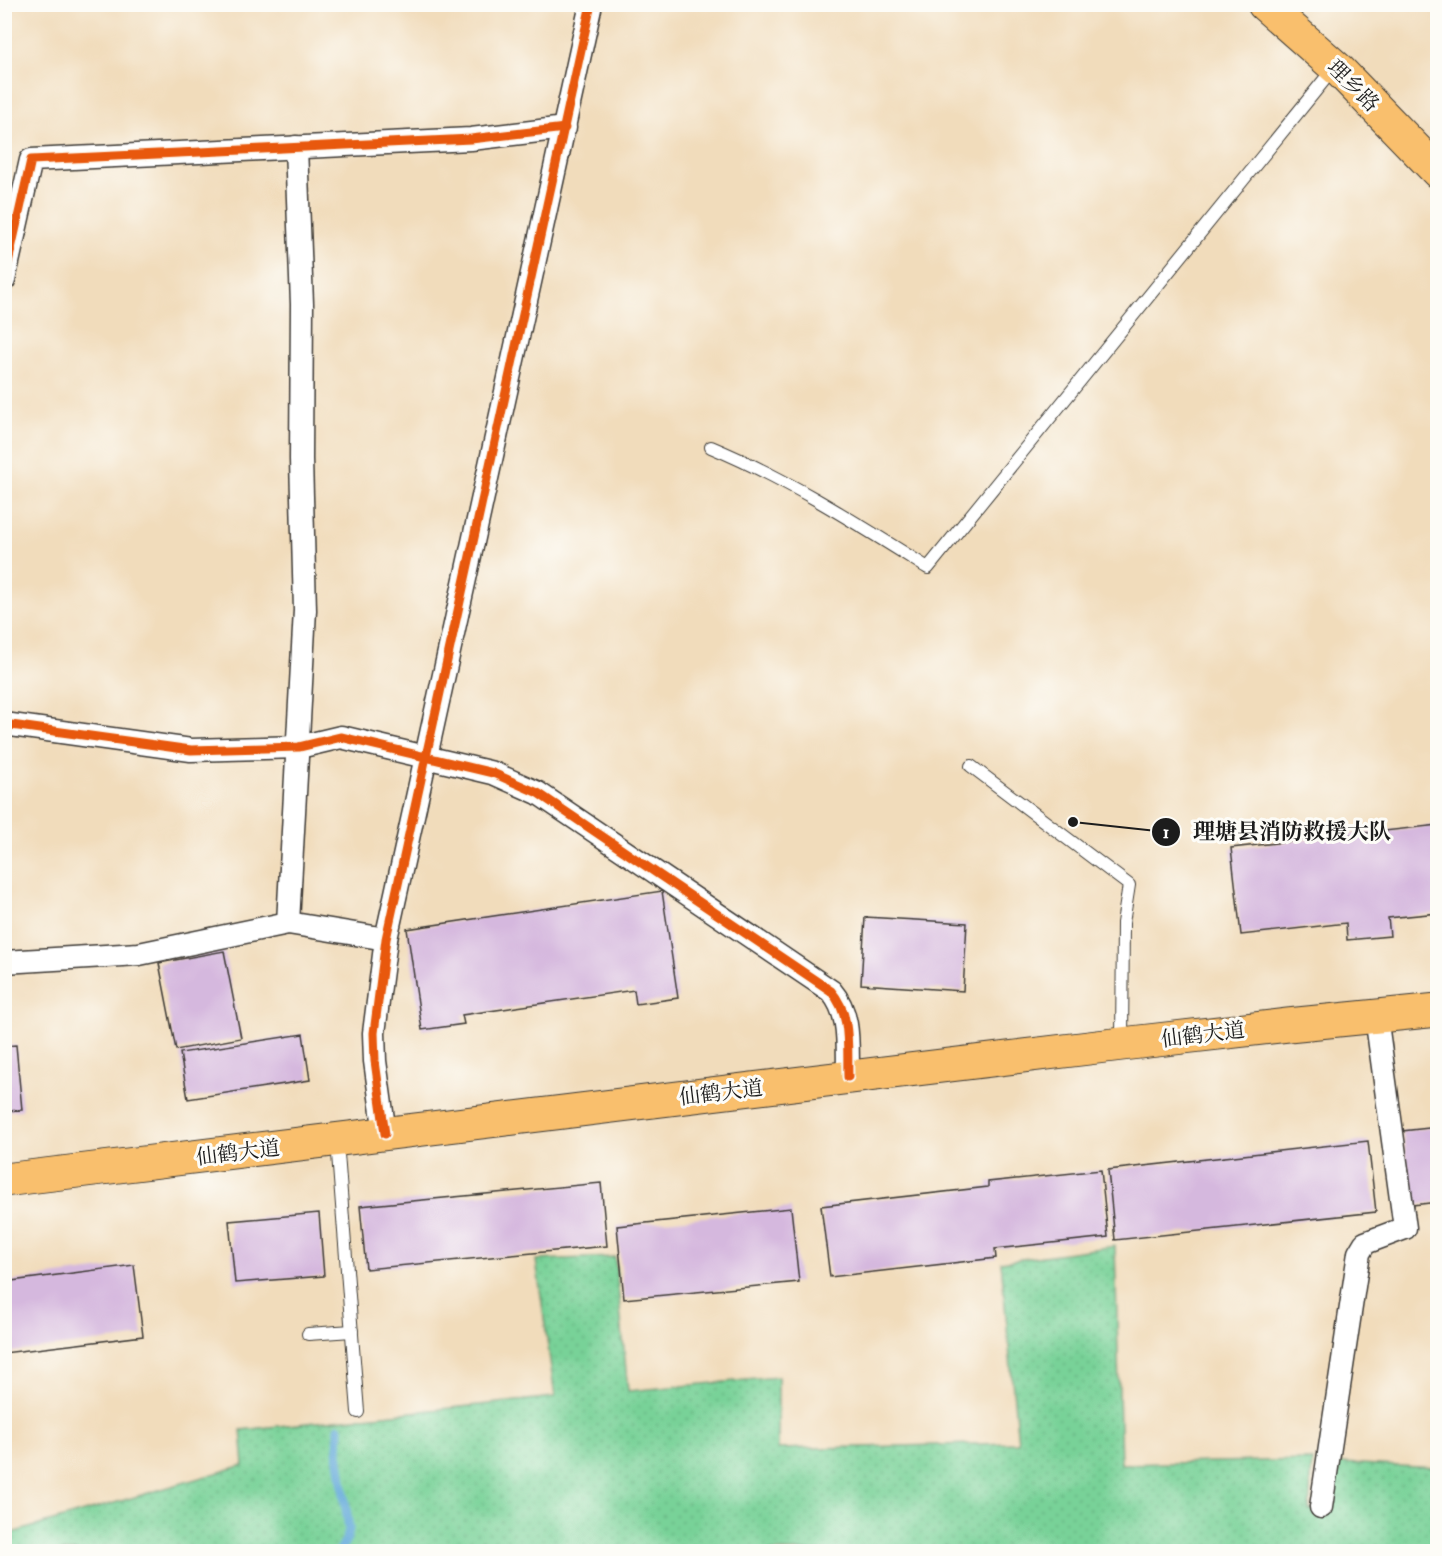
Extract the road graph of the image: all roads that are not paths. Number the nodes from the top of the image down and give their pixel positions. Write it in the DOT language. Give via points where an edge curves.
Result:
graph roads {
  1 [pos="591,4"];
  2 [pos="1264,4"];
  3 [pos="1335,67"];
  4 [pos="565,128"];
  5 [pos="296,147"];
  6 [pos="1437,172"];
  7 [pos="4,280"];
  8 [pos="711,447"];
  9 [pos="4,724"];
  10 [pos="298,747"];
  11 [pos="426,756"];
  12 [pos="971,766"];
  13 [pos="288,923"];
  14 [pos="386,939"];
  15 [pos="4,962"];
  16 [pos="1437,1011"];
  17 [pos="1376,1016"];
  18 [pos="1122,1044"];
  19 [pos="848,1077"];
  20 [pos="385,1134"];
  21 [pos="337,1140"];
  22 [pos="4,1180"];
  23 [pos="351,1331"];
  24 [pos="308,1334"];
  25 [pos="358,1412"];
  26 [pos="1321,1507"];
  1 -- 4 [label="street"];
  2 -- 3 [label="main road, 理乡路"];
  3 -- 6 [label="main road, 理乡路"];
  3 -- 8 [label="lane" via="928,568 792,485"];
  4 -- 5 [label="street" via="471,139"];
  4 -- 11 [label="street"];
  5 -- 7 [label="street" via="31,160"];
  5 -- 10 [label="street" via="305,610"];
  9 -- 10 [label="street" via="191,750"];
  10 -- 11 [label="street" via="341,737"];
  10 -- 13 [label="street"];
  11 -- 14 [label="street"];
  11 -- 19 [label="street" via="493,773 538,793 831,991 845,1012"];
  12 -- 18 [label="lane" via="1129,885 1123,923"];
  13 -- 14 [label="street"];
  13 -- 15 [label="street" via="139,954"];
  14 -- 20 [label="street" via="374,1033"];
  16 -- 17 [label="main road, 仙鹤大道"];
  17 -- 18 [label="main road, 仙鹤大道"];
  17 -- 26 [label="street" via="1406,1228 1365,1243 1359,1253"];
  18 -- 19 [label="main road, 仙鹤大道"];
  19 -- 20 [label="main road, 仙鹤大道"];
  20 -- 21 [label="main road, 仙鹤大道"];
  21 -- 22 [label="main road, 仙鹤大道"];
  21 -- 23 [label="lane"];
  23 -- 24 [label="lane"];
  23 -- 25 [label="lane"];
}
